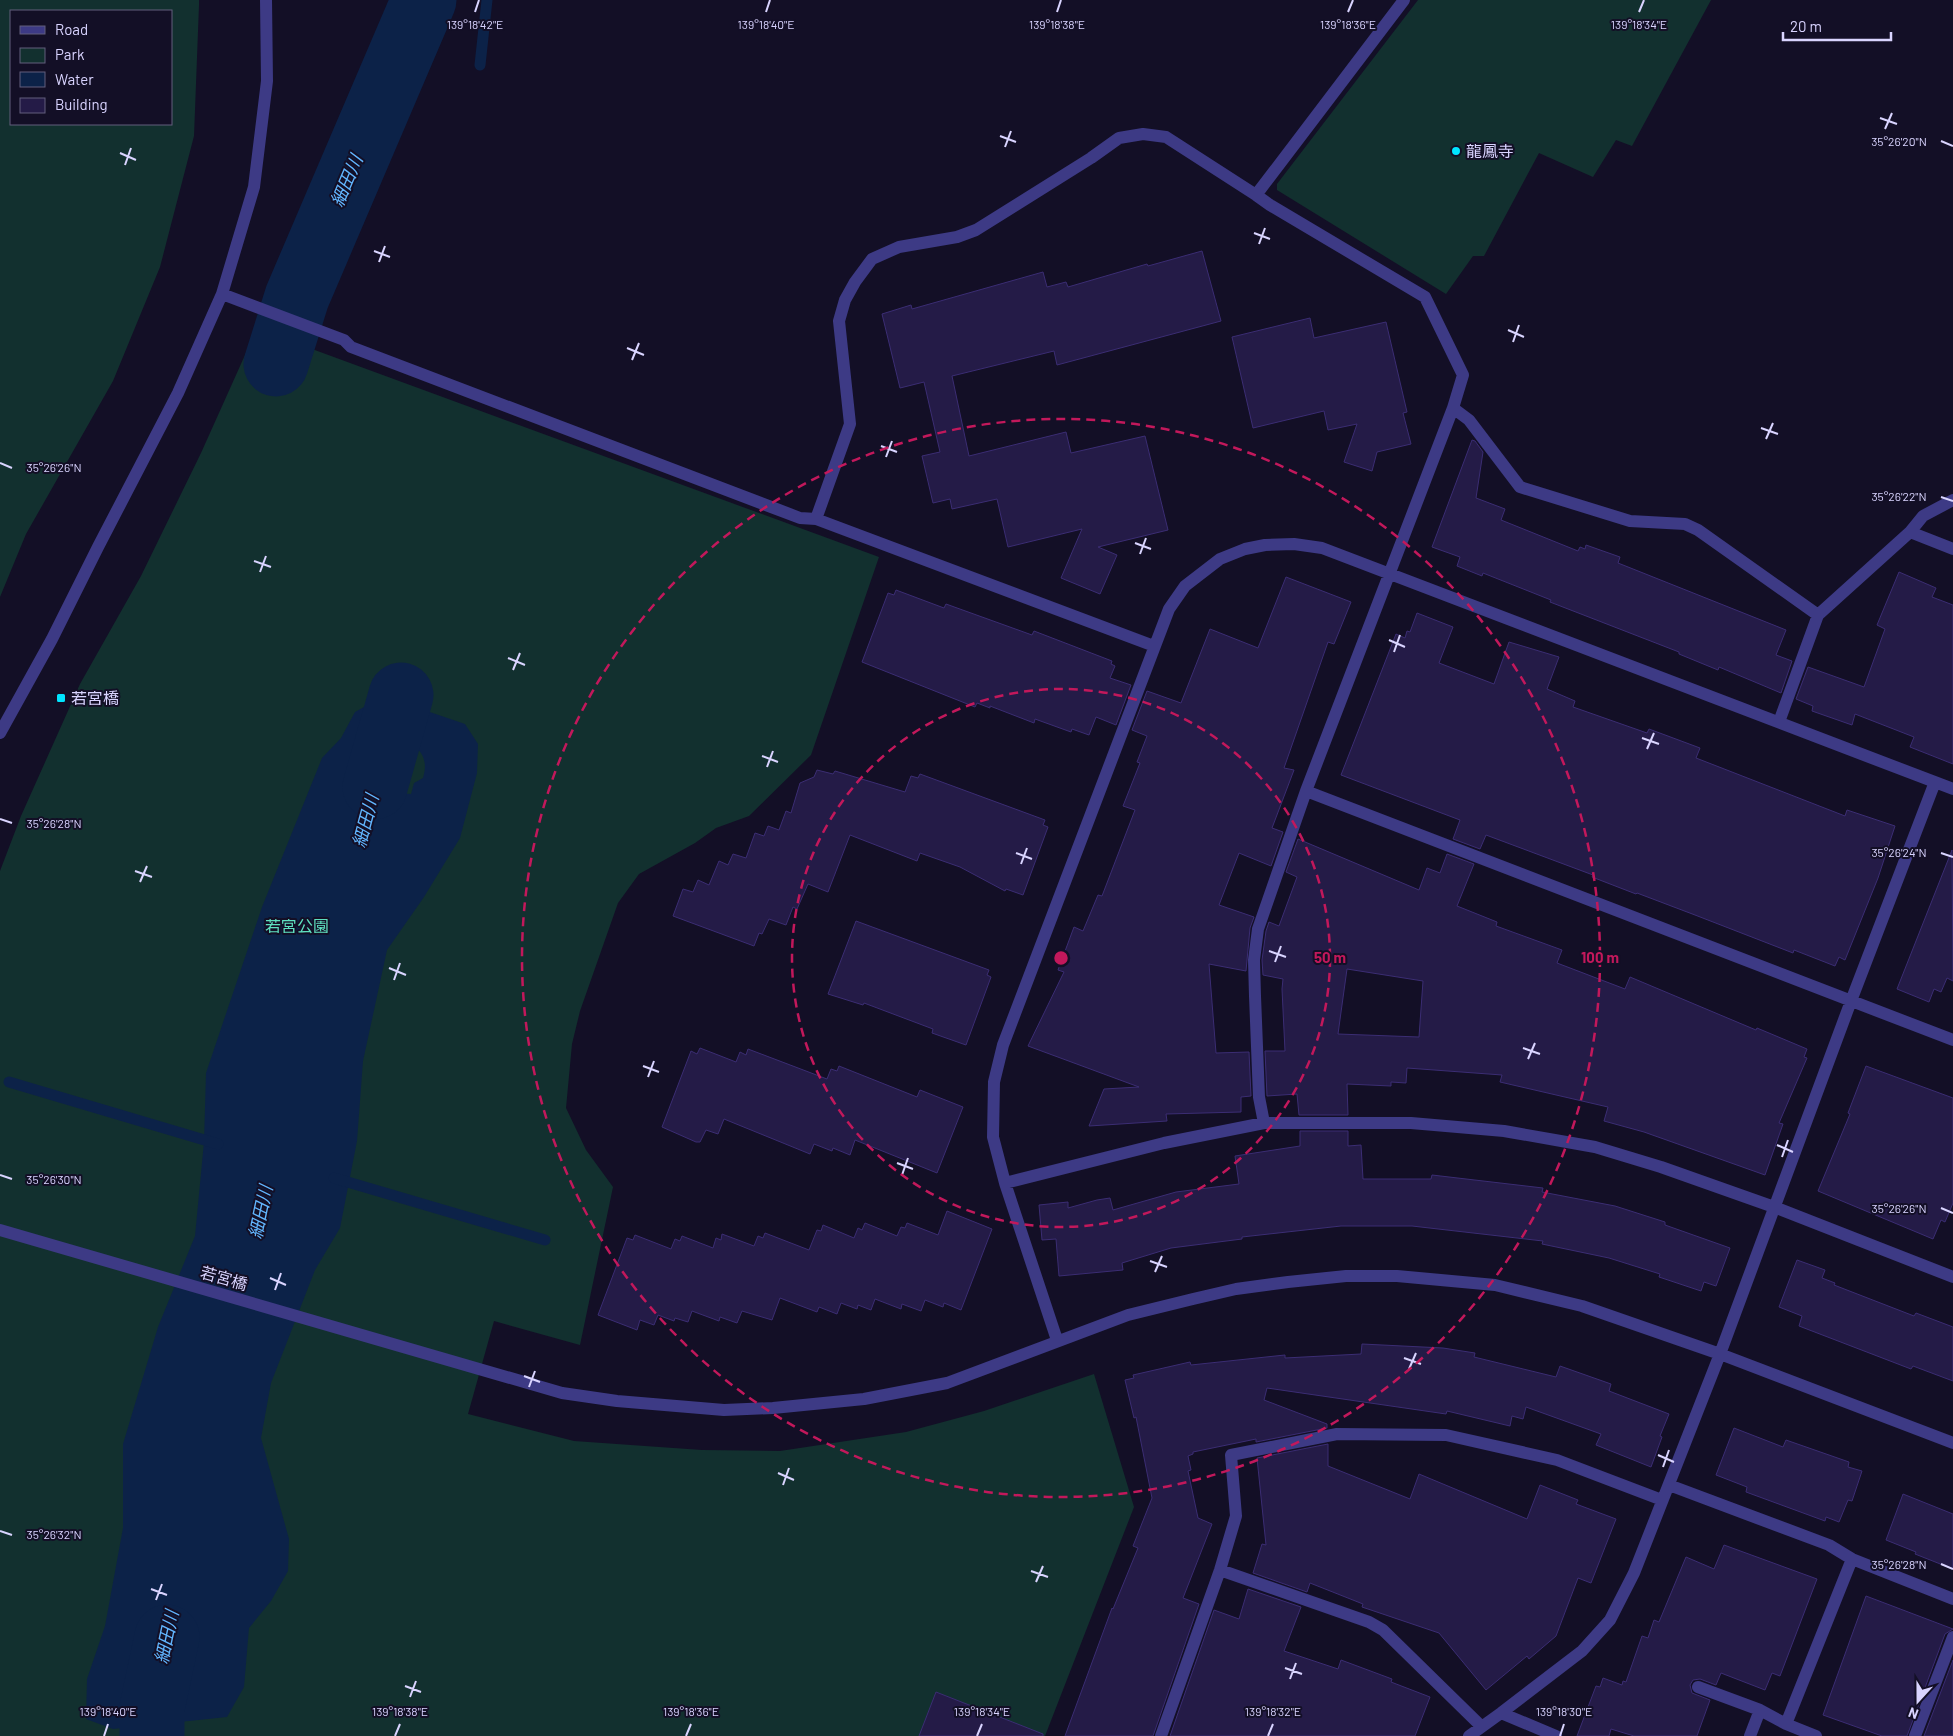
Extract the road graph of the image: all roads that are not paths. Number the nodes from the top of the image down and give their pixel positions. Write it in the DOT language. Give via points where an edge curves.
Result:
graph roads {
  1 [pos="266,0"];
  2 [pos="1404,0"];
  3 [pos="1256,195"];
  4 [pos="222,294"];
  5 [pos="1453,408"];
  6 [pos="1953,500"];
  7 [pos="816,519"];
  8 [pos="1910,532"];
  9 [pos="1953,549"];
  10 [pos="1389,573"];
  11 [pos="1818,615"];
  12 [pos="1154,646"];
  13 [pos="1779,722"];
  14 [pos="0,734"];
  15 [pos="1935,782"];
  16 [pos="1953,788"];
  17 [pos="1306,791"];
  18 [pos="1851,1001"];
  19 [pos="1953,1040"];
  20 [pos="1264,1123"];
  21 [pos="1005,1183"];
  22 [pos="1774,1207"];
  23 [pos="0,1230"];
  24 [pos="1953,1277"];
  25 [pos="1057,1340"];
  26 [pos="1720,1354"];
  27 [pos="1953,1443"];
  28 [pos="1669,1484"];
  29 [pos="1662,1500"];
  30 [pos="1852,1559"];
  31 [pos="1220,1570"];
  32 [pos="1953,1599"];
  33 [pos="1953,1636"];
  34 [pos="1698,1687"];
  35 [pos="1760,1710"];
  36 [pos="1501,1713"];
  37 [pos="1786,1724"];
  38 [pos="1481,1726"];
  39 [pos="1161,1736"];
  40 [pos="1468,1736"];
  41 [pos="1556,1736"];
  42 [pos="1750,1736"];
  43 [pos="1816,1736"];
  44 [pos="1916,1736"];
  1 -- 4 [label="street" via="267,81 254,187"];
  2 -- 3 [label="street"];
  3 -- 5 [label="street" via="1425,297 1464,375"];
  3 -- 7 [label="street" via="1166,137 1143,134 1120,138 976,230 899,248 872,259 845,300 839,321 850,424"];
  4 -- 7 [label="street" via="344,340 351,347 790,515"];
  4 -- 14 [label="street" via="178,393"];
  5 -- 10 [label="street"];
  5 -- 11 [label="street" via="1469,420 1520,487 1630,521 1686,524"];
  6 -- 8 [label="street" via="1923,516"];
  7 -- 12 [label="street"];
  8 -- 9 [label="street"];
  8 -- 11 [label="street"];
  10 -- 12 [label="street" via="1322,548 1294,544 1245,549 1220,559 1185,586 1169,609"];
  10 -- 13 [label="street"];
  10 -- 17 [label="street"];
  11 -- 13 [label="street"];
  12 -- 21 [label="street" via="1004,1045 994,1082 993,1137"];
  13 -- 15 [label="street"];
  15 -- 16 [label="street"];
  15 -- 18 [label="street"];
  17 -- 18 [label="street"];
  17 -- 20 [label="street" via="1258,928 1254,960 1255,996 1259,1097"];
  18 -- 19 [label="street"];
  18 -- 22 [label="street"];
  20 -- 21 [label="street"];
  20 -- 22 [label="street" via="1412,1123 1504,1131 1595,1147"];
  21 -- 25 [label="street"];
  22 -- 24 [label="street"];
  22 -- 26 [label="street"];
  23 -- 25 [label="street, 若宮橋" via="497,1375 562,1393 617,1401 724,1410 864,1399 947,1383"];
  25 -- 26 [label="street, 若宮橋" via="1128,1315 1236,1289 1346,1276 1397,1276 1495,1285 1542,1296 1582,1306"];
  26 -- 27 [label="street, 若宮橋"];
  26 -- 28 [label="street"];
  28 -- 29 [label="street"];
  28 -- 30 [label="street" via="1829,1545"];
  29 -- 31 [label="street" via="1557,1460 1446,1435 1336,1434 1231,1455 1236,1516"];
  29 -- 36 [label="street" via="1634,1573 1610,1620 1582,1651"];
  30 -- 32 [label="street"];
  30 -- 37 [label="street"];
  31 -- 38 [label="street" via="1369,1622 1383,1630"];
  31 -- 39 [label="street"];
  33 -- 44 [label="street"];
  34 -- 35 [label="street"];
  35 -- 37 [label="street"];
  35 -- 42 [label="street"];
  36 -- 38 [label="street"];
  36 -- 41 [label="street"];
  37 -- 43 [label="street"];
  38 -- 40 [label="street"];
}
